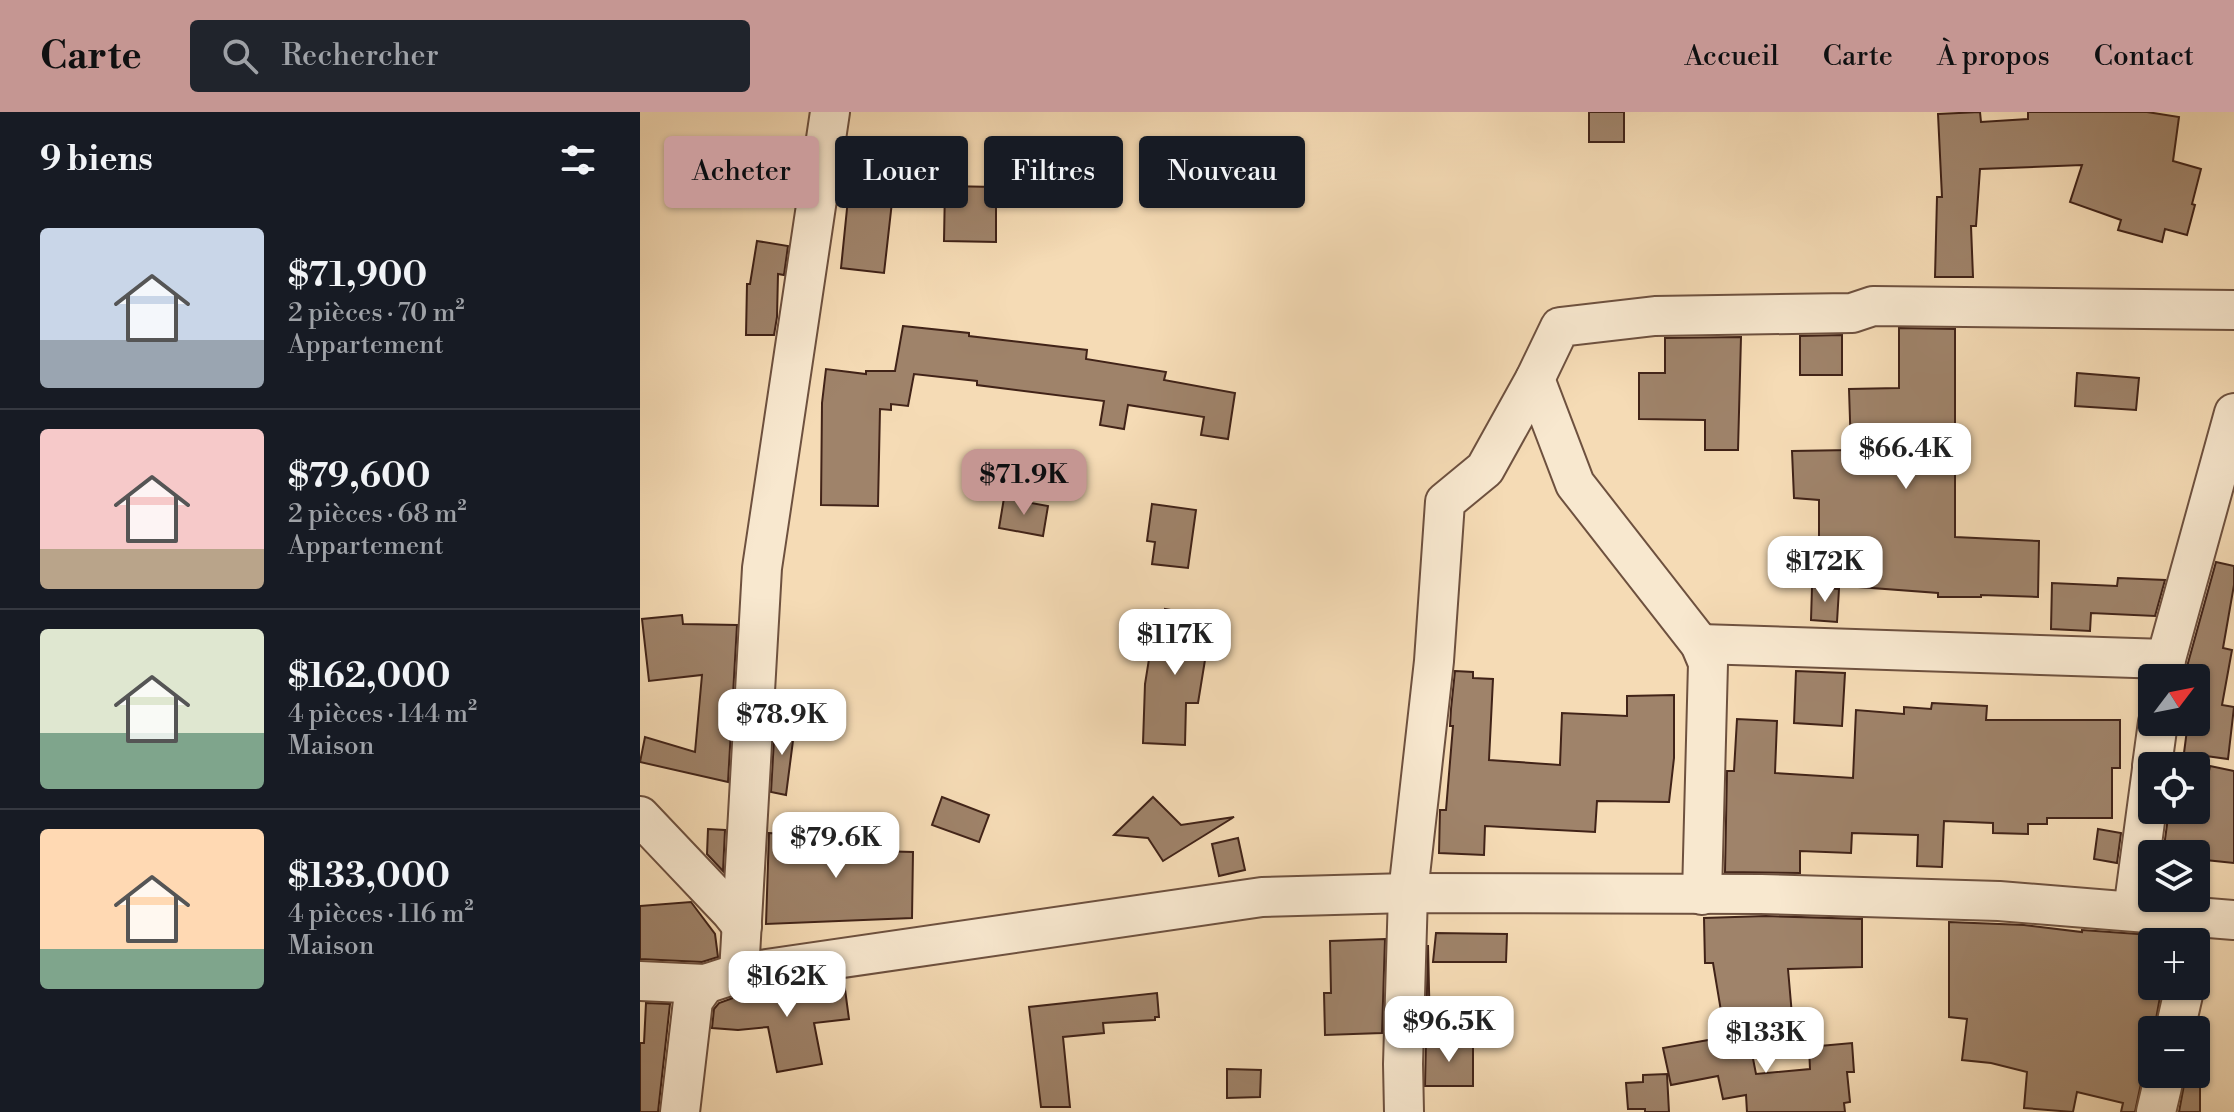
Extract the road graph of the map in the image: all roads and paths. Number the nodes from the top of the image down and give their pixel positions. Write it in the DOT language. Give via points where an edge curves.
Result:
graph roads {
  1 [pos="830,112"];
  2 [pos="2234,310"];
  3 [pos="1535,379"];
  4 [pos="2234,413"];
  5 [pos="1700,644"];
  6 [pos="2166,664"];
  7 [pos="2138,668"];
  8 [pos="640,816"];
  9 [pos="2144,824"];
  10 [pos="1408,893"];
  11 [pos="1702,895"];
  12 [pos="2133,911"];
  13 [pos="742,926"];
  14 [pos="2211,927"];
  15 [pos="722,978"];
  16 [pos="640,981"];
  17 [pos="2162,1088"];
  18 [pos="680,1112"];
  19 [pos="1404,1112"];
  20 [pos="2156,1112"];
  1 -- 13 [label="street" via="762,568"];
  2 -- 3 [label="street" via="1873,306 1852,313 1655,316 1560,327"];
  3 -- 5 [label="street" via="1575,484"];
  3 -- 10 [label="street" via="1485,469 1445,502 1434,661"];
  4 -- 6 [label="street"];
  5 -- 7 [label="street"];
  5 -- 11 [label="street" via="1708,663"];
  8 -- 13 [label="street"];
  9 -- 12 [label="street"];
  10 -- 11 [label="street"];
  10 -- 15 [label="street" via="1262,897"];
  10 -- 19 [label="street"];
  11 -- 12 [label="street" via="1999,901"];
  12 -- 14 [label="street"];
  13 -- 15 [label="street"];
  15 -- 16 [label="street"];
  15 -- 18 [label="street" via="693,1001"];
  17 -- 20 [label="street"];
}
